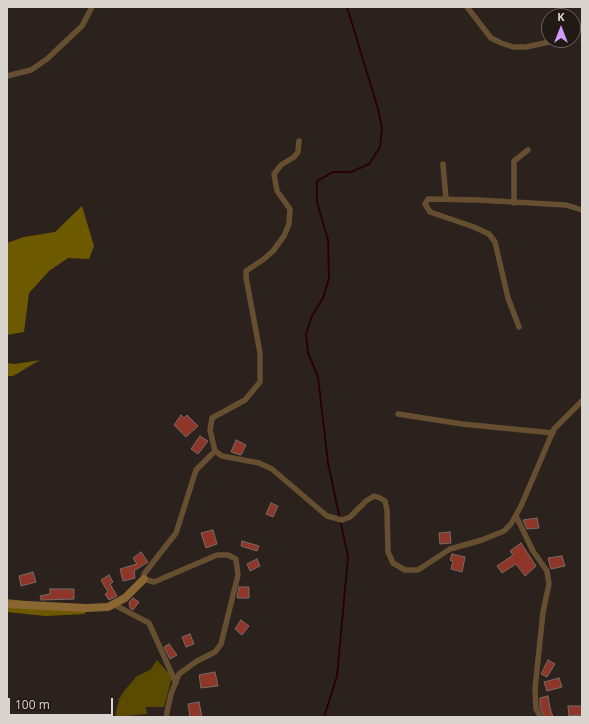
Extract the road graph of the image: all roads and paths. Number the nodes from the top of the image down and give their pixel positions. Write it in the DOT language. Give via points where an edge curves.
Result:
graph roads {
  1 [pos="92,7"];
  2 [pos="467,7"];
  3 [pos="541,44"];
  4 [pos="7,76"];
  5 [pos="299,140"];
  6 [pos="528,150"];
  7 [pos="443,164"];
  8 [pos="446,199"];
  9 [pos="514,203"];
  10 [pos="582,210"];
  11 [pos="519,327"];
  12 [pos="582,401"];
  13 [pos="398,414"];
  14 [pos="552,433"];
  15 [pos="215,451"];
  16 [pos="516,516"];
  17 [pos="144,579"];
  18 [pos="7,604"];
  19 [pos="113,604"];
  20 [pos="176,683"];
  21 [pos="166,717"];
  22 [pos="541,717"];
  1 -- 4 [label="street" via="82,26 48,59 31,70"];
  2 -- 3 [label="street" via="491,38 501,43 513,47"];
  5 -- 15 [label="street" via="298,152 274,174 277,191 290,209 289,224 273,251 246,271 260,353 260,382 245,400 212,418 210,430"];
  6 -- 9 [label="street" via="514,161"];
  7 -- 8 [label="street"];
  8 -- 9 [label="street"];
  8 -- 11 [label="street" via="428,199 425,204 427,209 436,215 489,234 495,242 508,298"];
  9 -- 10 [label="street" via="566,205"];
  12 -- 14 [label="street"];
  13 -- 14 [label="street" via="462,424"];
  14 -- 16 [label="street"];
  15 -- 16 [label="street" via="222,456 259,463 272,469 327,516 342,520 350,517 374,496 385,501 388,552 393,563 405,570 418,570 450,549 504,531"];
  15 -- 17 [label="street" via="196,470 176,533 144,574"];
  16 -- 22 [label="street" via="532,551 547,571 549,584 543,612 535,689 536,709"];
  17 -- 19 [label="street" via="125,598"];
  17 -- 20 [label="street" via="154,582 217,555 228,555 236,560 238,575 221,644 215,652 179,674"];
  18 -- 19 [label="street" via="86,608 108,607"];
  19 -- 20 [label="street" via="149,623"];
  20 -- 21 [label="street"];
}
